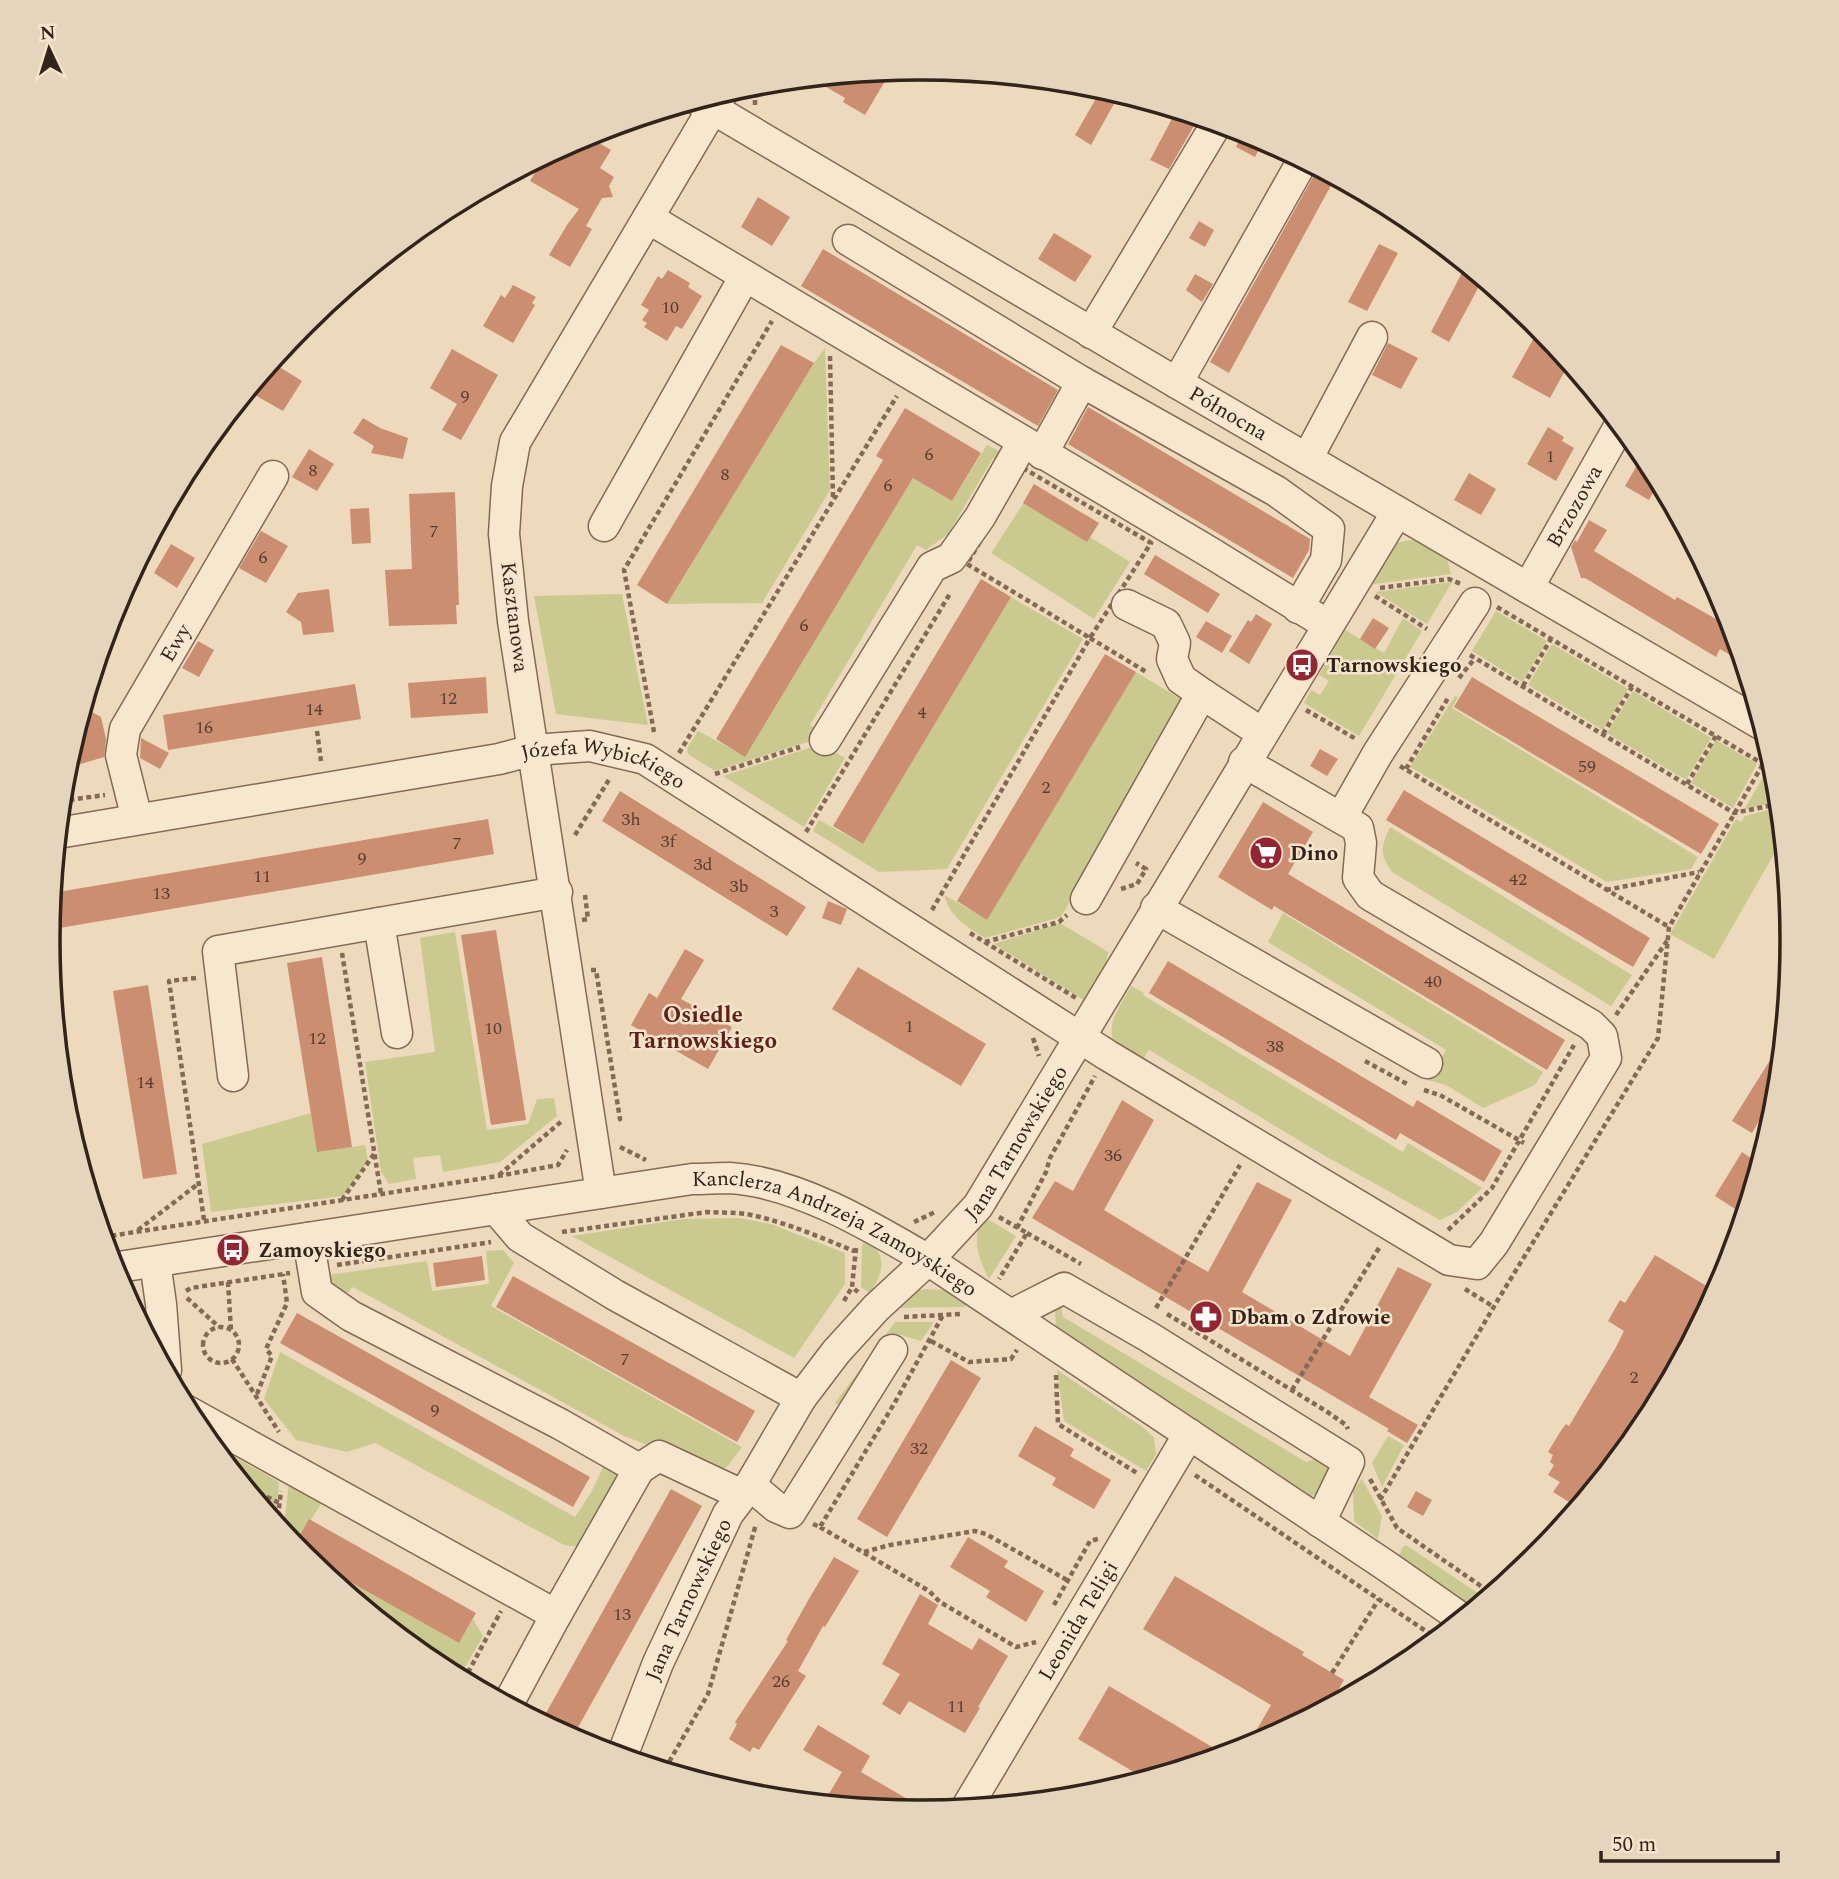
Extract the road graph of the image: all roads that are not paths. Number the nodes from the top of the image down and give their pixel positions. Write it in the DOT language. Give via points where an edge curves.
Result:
graph roads {
  1 [pos="718,104"];
  2 [pos="708,107"];
  3 [pos="1212,131"];
  4 [pos="1299,167"];
  5 [pos="648,218"];
  6 [pos="848,240"];
  7 [pos="746,276"];
  8 [pos="1091,332"];
  9 [pos="1372,337"];
  10 [pos="1082,382"];
  11 [pos="1177,383"];
  12 [pos="1615,434"];
  13 [pos="1033,448"];
  14 [pos="1307,459"];
  15 [pos="273,475"];
  16 [pos="1397,512"];
  17 [pos="604,526"];
  18 [pos="1528,587"];
  19 [pos="1478,598"];
  20 [pos="1127,605"];
  21 [pos="1298,608"];
  22 [pos="1328,625"];
  23 [pos="1204,695"];
  24 [pos="1750,718"];
  25 [pos="1262,733"];
  26 [pos="825,740"];
  27 [pos="533,750"];
  28 [pos="1244,762"];
  29 [pos="137,818"];
  30 [pos="1341,818"];
  31 [pos="67,830"];
  32 [pos="570,893"];
  33 [pos="1086,899"];
  34 [pos="1156,908"];
  35 [pos="379,923"];
  36 [pos="397,1033"];
  37 [pos="1079,1037"];
  38 [pos="1427,1063"];
  39 [pos="233,1076"];
  40 [pos="601,1193"];
  41 [pos="496,1209"];
  42 [pos="308,1238"];
  43 [pos="928,1260"];
  44 [pos="155,1262"];
  45 [pos="124,1266"];
  46 [pos="1018,1328"];
  47 [pos="892,1350"];
  48 [pos="165,1351"];
  49 [pos="801,1398"];
  50 [pos="207,1421"];
  51 [pos="1189,1434"];
  52 [pos="639,1469"];
  53 [pos="752,1492"];
  54 [pos="1320,1522"];
  55 [pos="1454,1613"];
  56 [pos="556,1615"];
  57 [pos="512,1696"];
  58 [pos="625,1747"];
  59 [pos="972,1798"];
  1 -- 8 [label="street, Północna"];
  2 -- 5 [label="street, Kasztanowa"];
  3 -- 8 [label="street"];
  4 -- 11 [label="street"];
  5 -- 7 [label="street"];
  5 -- 27 [label="street, Kasztanowa" via="515,442 505,534"];
  6 -- 10 [label="street"];
  7 -- 13 [label="street"];
  7 -- 17 [label="street"];
  8 -- 11 [label="street, Północna"];
  9 -- 14 [label="street"];
  10 -- 13 [label="street"];
  10 -- 21 [label="street" via="1276,491 1329,529 1326,560"];
  11 -- 14 [label="street, Północna"];
  12 -- 18 [label="street, Brzozowa"];
  13 -- 21 [label="street"];
  13 -- 26 [label="street" via="951,558 932,567"];
  14 -- 16 [label="street, Północna"];
  15 -- 29 [label="street, Ewy" via="125,729 121,755"];
  16 -- 18 [label="street, Północna"];
  16 -- 22 [label="street, Jana Tarnowskiego" via="1359,586"];
  18 -- 24 [label="street, Północna"];
  19 -- 30 [label="street" via="1463,651 1378,752"];
  20 -- 23 [label="street" via="1166,624 1175,643 1172,659 1181,679"];
  21 -- 22 [label="street"];
  22 -- 25 [label="street, Jana Tarnowskiego"];
  23 -- 25 [label="street"];
  23 -- 33 [label="street"];
  25 -- 28 [label="street, Jana Tarnowskiego"];
  27 -- 29 [label="street, Józefa Wybickiego"];
  27 -- 32 [label="street, Kasztanowa"];
  27 -- 37 [label="street, Józefa Wybickiego" via="590,746 645,759"];
  28 -- 30 [label="street"];
  28 -- 34 [label="street, Jana Tarnowskiego"];
  29 -- 31 [label="street, Józefa Wybickiego"];
  30 -- 37 [label="street, Józefa Wybickiego" via="1358,828 1358,878 1370,895 1591,1025 1602,1036 1606,1058 1494,1244 1476,1264 1450,1260 1424,1246"];
  32 -- 35 [label="street"];
  32 -- 40 [label="street, Kasztanowa"];
  34 -- 37 [label="street, Jana Tarnowskiego"];
  34 -- 38 [label="street"];
  35 -- 36 [label="street"];
  35 -- 39 [label="street" via="218,950"];
  37 -- 43 [label="street, Jana Tarnowskiego" via="978,1206"];
  40 -- 41 [label="street, Kanclerza Andrzeja Zamoyskiego"];
  40 -- 43 [label="street, Kanclerza Andrzeja Zamoyskiego" via="692,1179 732,1178 816,1201"];
  41 -- 42 [label="street, Kanclerza Andrzeja Zamoyskiego"];
  41 -- 49 [label="street" via="520,1237"];
  42 -- 44 [label="street, Kanclerza Andrzeja Zamoyskiego"];
  42 -- 52 [label="street" via="317,1292 351,1316"];
  43 -- 46 [label="street, Kanclerza Andrzeja Zamoyskiego"];
  43 -- 49 [label="street, Jana Tarnowskiego" via="876,1308"];
  44 -- 45 [label="street, Kanclerza Andrzeja Zamoyskiego"];
  44 -- 48 [label="street"];
  46 -- 51 [label="street, Kanclerza Andrzeja Zamoyskiego"];
  46 -- 54 [label="street" via="1064,1288 1349,1462"];
  47 -- 53 [label="street" via="790,1513"];
  49 -- 53 [label="street, Jana Tarnowskiego"];
  50 -- 56 [label="street"];
  51 -- 54 [label="street, Kanclerza Andrzeja Zamoyskiego"];
  51 -- 59 [label="street, Leonida Teligi"];
  52 -- 53 [label="street" via="659,1456"];
  52 -- 56 [label="street"];
  53 -- 58 [label="street, Jana Tarnowskiego" via="728,1514 658,1663"];
  54 -- 55 [label="street, Kanclerza Andrzeja Zamoyskiego"];
  56 -- 57 [label="street"];
}
